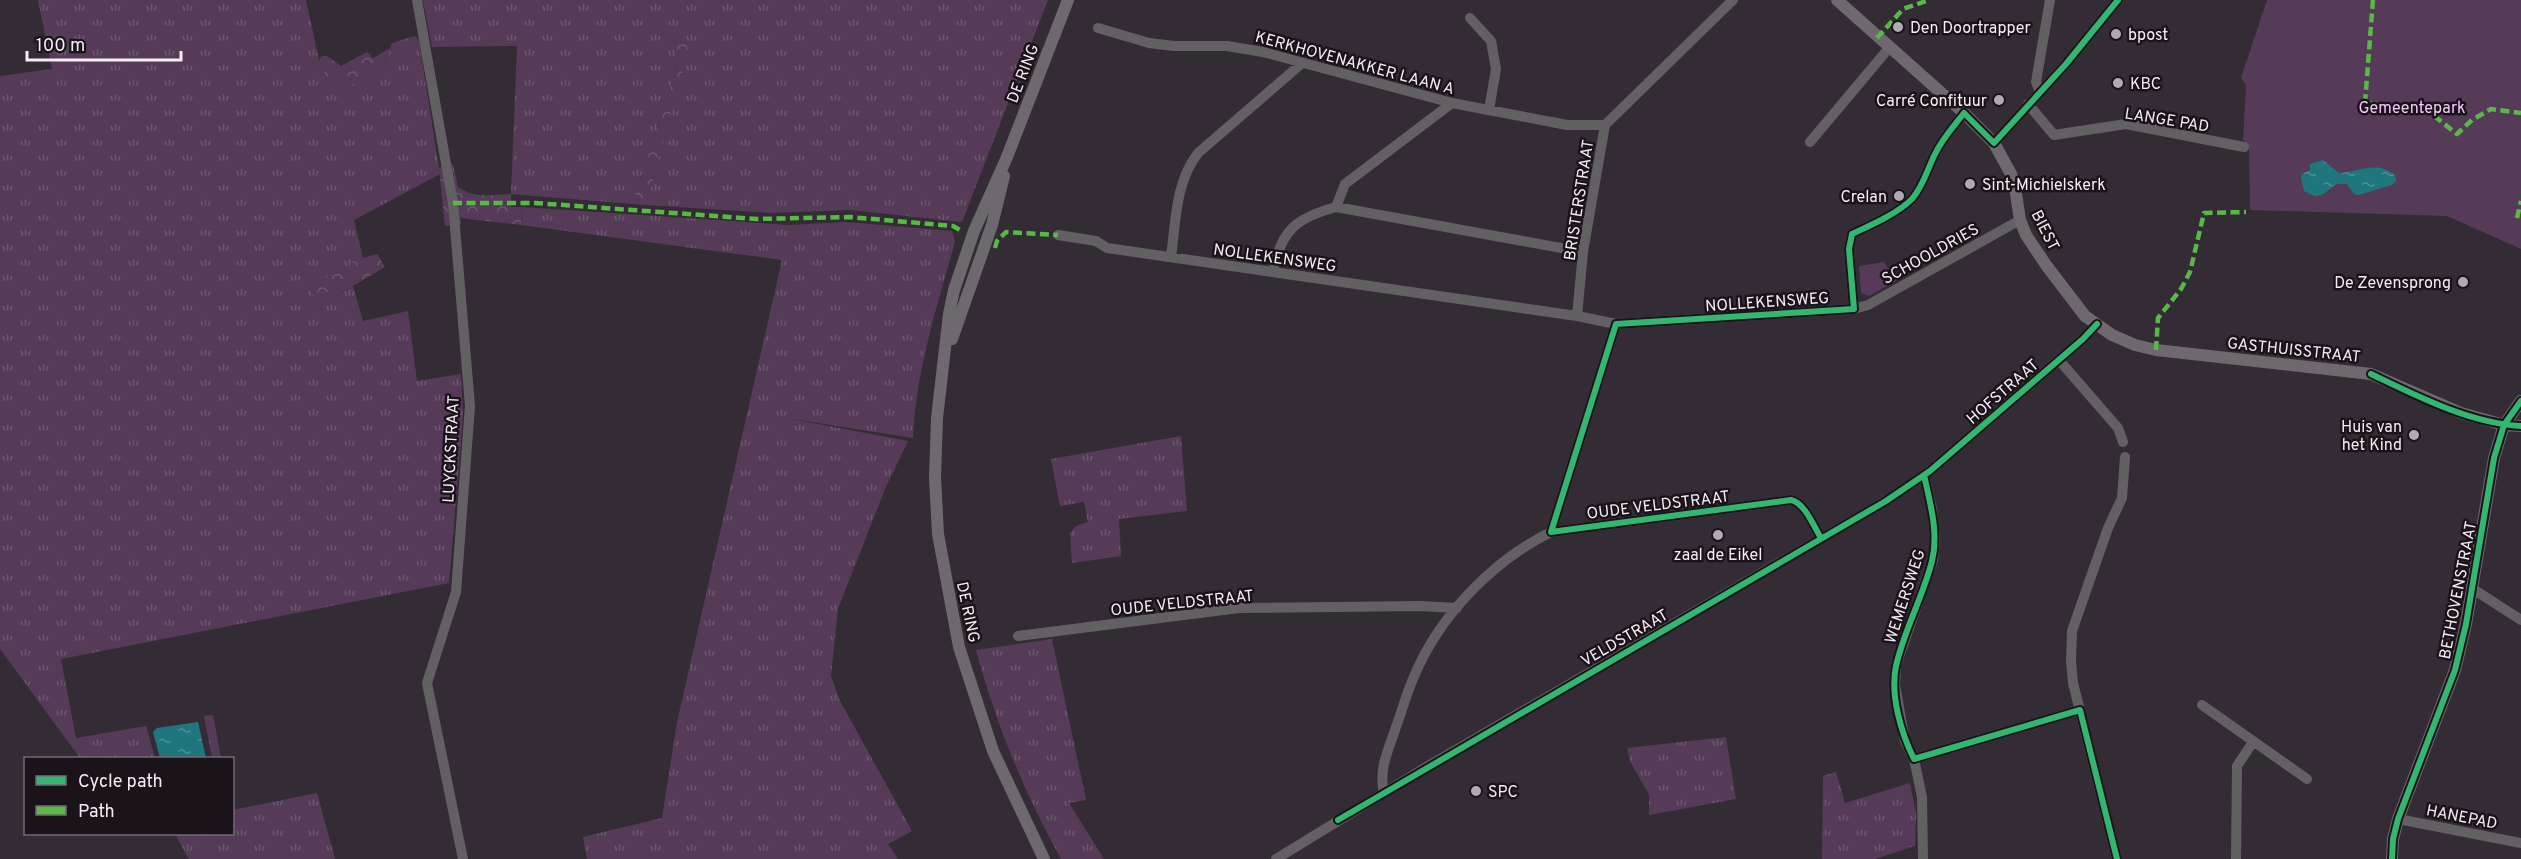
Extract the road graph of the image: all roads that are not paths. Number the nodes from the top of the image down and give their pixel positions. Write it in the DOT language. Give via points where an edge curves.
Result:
graph roads {
  1 [pos="417,0"];
  2 [pos="1068,0"];
  3 [pos="1733,0"];
  4 [pos="1836,0"];
  5 [pos="2050,0"];
  6 [pos="2118,0"];
  7 [pos="1470,18"];
  8 [pos="1098,28"];
  9 [pos="1889,48"];
  10 [pos="1301,64"];
  11 [pos="2040,92"];
  12 [pos="1452,103"];
  13 [pos="2028,104"];
  14 [pos="1490,110"];
  15 [pos="1964,113"];
  16 [pos="1605,125"];
  17 [pos="1810,142"];
  18 [pos="1994,143"];
  19 [pos="2244,147"];
  20 [pos="1336,207"];
  21 [pos="2020,220"];
  22 [pos="1058,236"];
  23 [pos="1583,252"];
  24 [pos="1171,257"];
  25 [pos="1273,272"];
  26 [pos="1854,309"];
  27 [pos="1577,316"];
  28 [pos="1616,324"];
  29 [pos="2097,324"];
  30 [pos="2059,360"];
  31 [pos="2521,401"];
  32 [pos="2504,425"];
  33 [pos="2521,426"];
  34 [pos="2123,442"];
  35 [pos="2125,457"];
  36 [pos="1924,475"];
  37 [pos="1551,532"];
  38 [pos="1821,538"];
  39 [pos="2473,589"];
  40 [pos="1457,608"];
  41 [pos="2521,620"];
  42 [pos="1018,636"];
  43 [pos="2202,705"];
  44 [pos="2080,710"];
  45 [pos="2253,742"];
  46 [pos="1914,759"];
  47 [pos="2307,779"];
  48 [pos="1384,793"];
  49 [pos="2398,819"];
  50 [pos="2521,843"];
  51 [pos="464,859"];
  52 [pos="1044,859"];
  53 [pos="1276,859"];
  54 [pos="1923,859"];
  55 [pos="2117,859"];
  56 [pos="2236,859"];
  57 [pos="2392,859"];
  1 -- 51 [label="street, LUYCKSTRAAT" via="453,203 470,406 456,592 427,683"];
  2 -- 52 [label="main road, DE RING" via="954,290 937,418 935,477 938,534 959,647 993,751"];
  3 -- 16 [label="street, BRISTERSTRAAT"];
  4 -- 9 [label="main road, BIEST"];
  5 -- 11 [label="street" via="2037,82"];
  6 -- 11 [label="street"];
  7 -- 14 [label="street" via="1491,42 1496,69"];
  8 -- 10 [label="street, KERKHOVENAKKER LAAN A" via="1149,43 1227,46"];
  9 -- 15 [label="main road, BIEST"];
  9 -- 17 [label="street"];
  10 -- 12 [label="street, KERKHOVENAKKER LAAN A"];
  10 -- 24 [label="street" via="1204,147 1187,167"];
  11 -- 13 [label="street"];
  12 -- 14 [label="street, KERKHOVENAKKER LAAN A"];
  12 -- 20 [label="street" via="1345,184"];
  13 -- 18 [label="street"];
  13 -- 19 [label="street, LANGE PAD" via="2054,135 2126,124"];
  14 -- 16 [label="street, KERKHOVENAKKER LAAN A" via="1567,125"];
  15 -- 18 [label="main road, BIEST"];
  15 -- 26 [label="street, NOLLEKENSWEG" via="1943,139 1926,179 1912,198 1852,234 1849,249"];
  16 -- 23 [label="street, BRISTERSTRAAT"];
  18 -- 21 [label="main road, BIEST" via="2015,187"];
  20 -- 23 [label="street"];
  20 -- 25 [label="street" via="1310,214 1286,233"];
  21 -- 26 [label="street, SCHOOLDRIES" via="1868,305"];
  21 -- 29 [label="main road, BIEST" via="2046,265 2085,316"];
  22 -- 24 [label="street, NOLLEKENSWEG"];
  23 -- 27 [label="street, BRISTERSTRAAT"];
  24 -- 25 [label="street, NOLLEKENSWEG"];
  25 -- 27 [label="street, NOLLEKENSWEG"];
  26 -- 28 [label="street, NOLLEKENSWEG"];
  27 -- 28 [label="street, NOLLEKENSWEG"];
  28 -- 37 [label="street"];
  29 -- 30 [label="street, HOFSTRAAT"];
  29 -- 32 [label="main road, GASTHUISSTRAAT" via="2120,338 2156,350 2371,374 2461,413"];
  30 -- 34 [label="street, HOFSTRAAT" via="2118,429"];
  30 -- 36 [label="street, HOFSTRAAT"];
  31 -- 32 [label="main road, BETHOVENSTRAAT"];
  32 -- 33 [label="main road, GASTHUISSTRAAT"];
  32 -- 39 [label="main road, BETHOVENSTRAAT" via="2494,458"];
  35 -- 44 [label="street" via="2122,498 2072,631 2071,661"];
  36 -- 38 [label="street, VELDSTRAAT"];
  36 -- 46 [label="street, WEMERSWEG" via="1932,509 1933,560 1896,665 1895,685 1905,741"];
  37 -- 38 [label="street, OUDE VELDSTRAAT" via="1791,500 1802,508"];
  37 -- 40 [label="street, OUDE VELDSTRAAT" via="1528,543 1492,570"];
  38 -- 48 [label="street, VELDSTRAAT"];
  39 -- 41 [label="street"];
  39 -- 49 [label="main road, BETHOVENSTRAAT" via="2455,670"];
  40 -- 42 [label="street, OUDE VELDSTRAAT" via="1239,608"];
  40 -- 48 [label="street, OUDE VELDSTRAAT" via="1413,677 1380,774"];
  43 -- 45 [label="street"];
  44 -- 46 [label="street"];
  44 -- 55 [label="street"];
  45 -- 47 [label="street"];
  45 -- 56 [label="street" via="2237,766"];
  46 -- 54 [label="street, WEMERSWEG" via="1922,797"];
  48 -- 53 [label="street, VELDSTRAAT"];
  49 -- 50 [label="street, HANEPAD"];
  49 -- 57 [label="main road, BETHOVENSTRAAT"];
}
